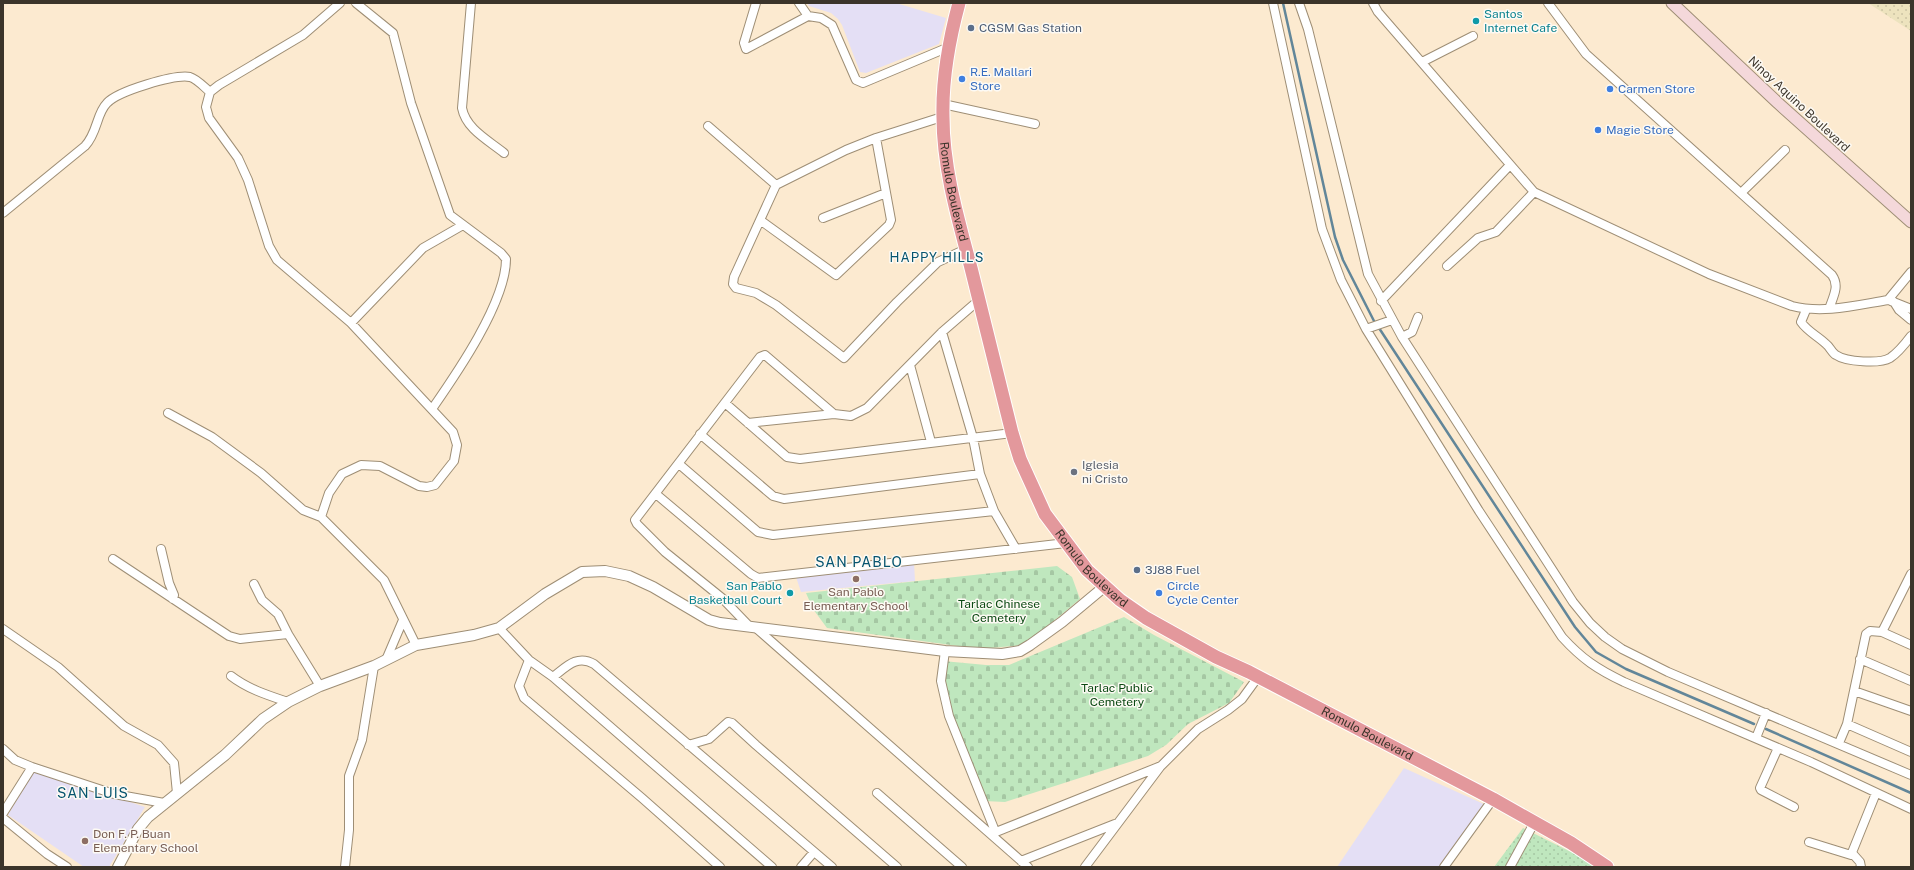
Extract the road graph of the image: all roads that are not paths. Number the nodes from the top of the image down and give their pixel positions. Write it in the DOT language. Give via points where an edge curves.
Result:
graph roads {
  1 [pos="340,3"];
  2 [pos="356,3"];
  3 [pos="471,3"];
  4 [pos="756,3"];
  5 [pos="799,3"];
  6 [pos="959,3"];
  7 [pos="1273,3"];
  8 [pos="1299,3"];
  9 [pos="1373,3"];
  10 [pos="1548,3"];
  11 [pos="1672,3"];
  12 [pos="808,16"];
  13 [pos="1473,36"];
  14 [pos="949,47"];
  15 [pos="1422,62"];
  16 [pos="210,92"];
  17 [pos="943,111"];
  18 [pos="1035,124"];
  19 [pos="708,126"];
  20 [pos="876,138"];
  21 [pos="1785,150"];
  22 [pos="504,153"];
  23 [pos="1510,165"];
  24 [pos="776,185"];
  25 [pos="1534,192"];
  26 [pos="886,193"];
  27 [pos="1741,193"];
  28 [pos="3,212"];
  29 [pos="823,218"];
  30 [pos="760,220"];
  31 [pos="1911,222"];
  32 [pos="463,225"];
  33 [pos="966,249"];
  34 [pos="1447,266"];
  35 [pos="1911,272"];
  36 [pos="979,300"];
  37 [pos="1381,301"];
  38 [pos="1891,301"];
  39 [pos="1911,308"];
  40 [pos="1829,309"];
  41 [pos="1806,310"];
  42 [pos="1418,317"];
  43 [pos="1392,320"];
  44 [pos="1911,320"];
  45 [pos="351,323"];
  46 [pos="1366,329"];
  47 [pos="942,332"];
  48 [pos="1911,336"];
  49 [pos="1402,337"];
  50 [pos="910,365"];
  51 [pos="725,403"];
  52 [pos="432,409"];
  53 [pos="168,413"];
  54 [pos="834,414"];
  55 [pos="748,423"];
  56 [pos="1012,433"];
  57 [pos="700,434"];
  58 [pos="973,438"];
  59 [pos="931,442"];
  60 [pos="679,464"];
  61 [pos="980,474"];
  62 [pos="656,494"];
  63 [pos="994,511"];
  64 [pos="321,517"];
  65 [pos="1066,543"];
  66 [pos="161,549"];
  67 [pos="1016,549"];
  68 [pos="113,559"];
  69 [pos="1911,574"];
  70 [pos="254,584"];
  71 [pos="1104,587"];
  72 [pos="173,599"];
  73 [pos="403,620"];
  74 [pos="499,628"];
  75 [pos="753,628"];
  76 [pos="3,629"];
  77 [pos="1882,632"];
  78 [pos="288,634"];
  79 [pos="416,645"];
  80 [pos="1911,645"];
  81 [pos="945,651"];
  82 [pos="1860,659"];
  83 [pos="386,660"];
  84 [pos="529,660"];
  85 [pos="374,666"];
  86 [pos="231,676"];
  87 [pos="1258,677"];
  88 [pos="553,678"];
  89 [pos="1911,681"];
  90 [pos="320,686"];
  91 [pos="1854,691"];
  92 [pos="288,702"];
  93 [pos="1911,711"];
  94 [pos="1766,713"];
  95 [pos="1847,724"];
  96 [pos="1756,738"];
  97 [pos="1839,743"];
  98 [pos="688,745"];
  99 [pos="1778,748"];
  100 [pos="3,749"];
  101 [pos="1911,752"];
  102 [pos="1161,766"];
  103 [pos="32,767"];
  104 [pos="1911,775"];
  105 [pos="177,793"];
  106 [pos="1876,793"];
  107 [pos="878,794"];
  108 [pos="1493,799"];
  109 [pos="164,803"];
  110 [pos="1794,807"];
  111 [pos="1911,809"];
  112 [pos="3,813"];
  113 [pos="3,818"];
  114 [pos="1534,822"];
  115 [pos="1116,824"];
  116 [pos="993,833"];
  117 [pos="1809,842"];
  118 [pos="814,852"];
  119 [pos="1852,853"];
  120 [pos="1021,861"];
  121 [pos="67,867"];
  122 [pos="118,867"];
  123 [pos="345,867"];
  124 [pos="720,867"];
  125 [pos="772,867"];
  126 [pos="801,867"];
  127 [pos="832,867"];
  128 [pos="897,867"];
  129 [pos="962,867"];
  130 [pos="1028,867"];
  131 [pos="1085,867"];
  132 [pos="1444,867"];
  133 [pos="1510,867"];
  134 [pos="1607,867"];
  135 [pos="1861,867"];
  1 -- 16 [label="street" via="303,35"];
  2 -- 32 [label="street" via="393,33 411,103 450,215"];
  3 -- 22 [label="street" via="462,108 464,119"];
  4 -- 12 [label="street" via="744,43 747,49"];
  5 -- 12 [label="street"];
  6 -- 14 [label="highway, Romulo Boulevard"];
  7 -- 46 [label="street" via="1322,229 1341,280"];
  8 -- 37 [label="street" via="1308,29 1368,274"];
  9 -- 15 [label="street"];
  10 -- 27 [label="street" via="1586,54"];
  11 -- 31 [label="main road, Ninoy Aquino Boulevard" via="1778,103"];
  12 -- 14 [label="street" via="821,18 832,24 856,80 863,83"];
  13 -- 15 [label="street"];
  14 -- 17 [label="highway, Romulo Boulevard"];
  15 -- 23 [label="street"];
  16 -- 28 [label="street" via="194,79 183,77 134,87 118,94 102,109 95,133 85,146"];
  16 -- 45 [label="street" via="206,107 209,118 238,158 277,260"];
  17 -- 18 [label="street"];
  17 -- 20 [label="street"];
  17 -- 33 [label="highway, Romulo Boulevard" via="946,161"];
  19 -- 24 [label="street"];
  20 -- 24 [label="street"];
  20 -- 26 [label="street"];
  21 -- 27 [label="street"];
  23 -- 25 [label="street"];
  23 -- 37 [label="street"];
  24 -- 30 [label="street"];
  25 -- 34 [label="street" via="1496,232 1478,238"];
  25 -- 41 [label="street" via="1709,274"];
  26 -- 29 [label="street"];
  26 -- 30 [label="street" via="889,225 836,275"];
  27 -- 40 [label="street" via="1836,281 1837,287"];
  30 -- 33 [label="street" via="733,284 736,288 756,293 776,305 844,358 938,262"];
  32 -- 45 [label="street" via="423,248"];
  32 -- 52 [label="street" via="501,253 506,259 506,270 496,302 461,368"];
  33 -- 36 [label="highway, Romulo Boulevard"];
  35 -- 38 [label="street"];
  36 -- 47 [label="street"];
  36 -- 56 [label="highway, Romulo Boulevard"];
  37 -- 43 [label="street"];
  38 -- 39 [label="street"];
  38 -- 40 [label="street"];
  38 -- 44 [label="street"];
  40 -- 41 [label="street"];
  41 -- 48 [label="street" via="1801,322 1807,330 1827,344 1835,355 1846,360 1889,359"];
  42 -- 49 [label="street" via="1412,332"];
  43 -- 46 [label="street"];
  43 -- 49 [label="street"];
  45 -- 52 [label="street"];
  46 -- 96 [label="street" via="1479,511 1562,637 1577,654 1598,669 1624,682"];
  47 -- 50 [label="street"];
  47 -- 58 [label="street"];
  49 -- 94 [label="street" via="1573,602 1590,623 1622,649 1668,672"];
  50 -- 54 [label="street" via="867,408 851,416"];
  50 -- 59 [label="street"];
  51 -- 54 [label="street" via="765,354"];
  51 -- 55 [label="street"];
  51 -- 57 [label="street"];
  52 -- 64 [label="street" via="453,432 457,444 454,461 434,485 419,486 380,466 361,466 342,474 329,493"];
  53 -- 64 [label="street" via="212,437 261,473 303,510"];
  54 -- 55 [label="street"];
  55 -- 59 [label="street" via="787,457 800,459"];
  56 -- 58 [label="street"];
  56 -- 65 [label="highway, Romulo Boulevard" via="1020,459 1042,509"];
  57 -- 60 [label="street"];
  57 -- 61 [label="street" via="773,496 784,499"];
  58 -- 59 [label="street"];
  58 -- 61 [label="street"];
  60 -- 62 [label="street"];
  60 -- 63 [label="street" via="758,532 773,535"];
  61 -- 63 [label="street"];
  62 -- 67 [label="street" via="758,578"];
  62 -- 75 [label="street" via="635,520 637,524 665,552 722,598"];
  63 -- 67 [label="street"];
  64 -- 73 [label="street" via="384,580"];
  65 -- 67 [label="street"];
  65 -- 71 [label="highway, Romulo Boulevard"];
  66 -- 72 [label="street"];
  68 -- 72 [label="street"];
  69 -- 77 [label="street"];
  70 -- 78 [label="street" via="262,600 278,614"];
  71 -- 81 [label="street" via="1062,622 1020,651 1002,654"];
  71 -- 87 [label="highway, Romulo Boulevard" via="1146,618"];
  72 -- 78 [label="street" via="229,636 240,639"];
  73 -- 79 [label="street"];
  73 -- 83 [label="street"];
  74 -- 75 [label="street" via="544,594 582,572 605,571 635,579 709,620"];
  74 -- 79 [label="street"];
  74 -- 84 [label="street"];
  75 -- 81 [label="street"];
  75 -- 116 [label="street"];
  76 -- 105 [label="street" via="58,667 124,726 158,745 174,763"];
  77 -- 80 [label="street"];
  77 -- 82 [label="street" via="1868,631"];
  78 -- 90 [label="street"];
  79 -- 83 [label="street"];
  81 -- 116 [label="street" via="941,681 949,716"];
  82 -- 89 [label="street"];
  82 -- 91 [label="street"];
  83 -- 85 [label="street"];
  84 -- 88 [label="street"];
  84 -- 124 [label="street" via="519,686 524,698"];
  85 -- 90 [label="street"];
  85 -- 123 [label="street" via="362,740 349,776 349,830"];
  86 -- 92 [label="street" via="251,689"];
  87 -- 102 [label="street" via="1242,699 1198,729"];
  87 -- 108 [label="highway, Romulo Boulevard"];
  88 -- 98 [label="street" via="575,661 587,660"];
  88 -- 125 [label="street"];
  90 -- 92 [label="street"];
  91 -- 93 [label="street"];
  91 -- 95 [label="street"];
  92 -- 105 [label="street" via="263,719 225,755"];
  94 -- 96 [label="street"];
  94 -- 97 [label="street"];
  95 -- 97 [label="street"];
  95 -- 101 [label="street"];
  96 -- 99 [label="street"];
  97 -- 104 [label="street"];
  98 -- 118 [label="street"];
  98 -- 128 [label="street" via="709,739 728,722 732,723"];
  99 -- 106 [label="street"];
  99 -- 110 [label="street" via="1760,788"];
  100 -- 103 [label="street" via="15,760"];
  102 -- 115 [label="street"];
  102 -- 116 [label="street"];
  103 -- 109 [label="street" via="114,794"];
  103 -- 112 [label="street"];
  105 -- 109 [label="street"];
  106 -- 111 [label="street"];
  106 -- 119 [label="street"];
  107 -- 129 [label="street"];
  108 -- 114 [label="highway, Romulo Boulevard"];
  108 -- 132 [label="street"];
  109 -- 122 [label="street" via="138,829"];
  113 -- 121 [label="street"];
  114 -- 133 [label="street"];
  114 -- 134 [label="highway, Romulo Boulevard" via="1589,853"];
  115 -- 120 [label="street"];
  115 -- 131 [label="street"];
  116 -- 120 [label="street"];
  117 -- 119 [label="street" via="1849,855"];
  118 -- 126 [label="street"];
  118 -- 127 [label="street"];
  119 -- 135 [label="street"];
  120 -- 130 [label="street"];
}
